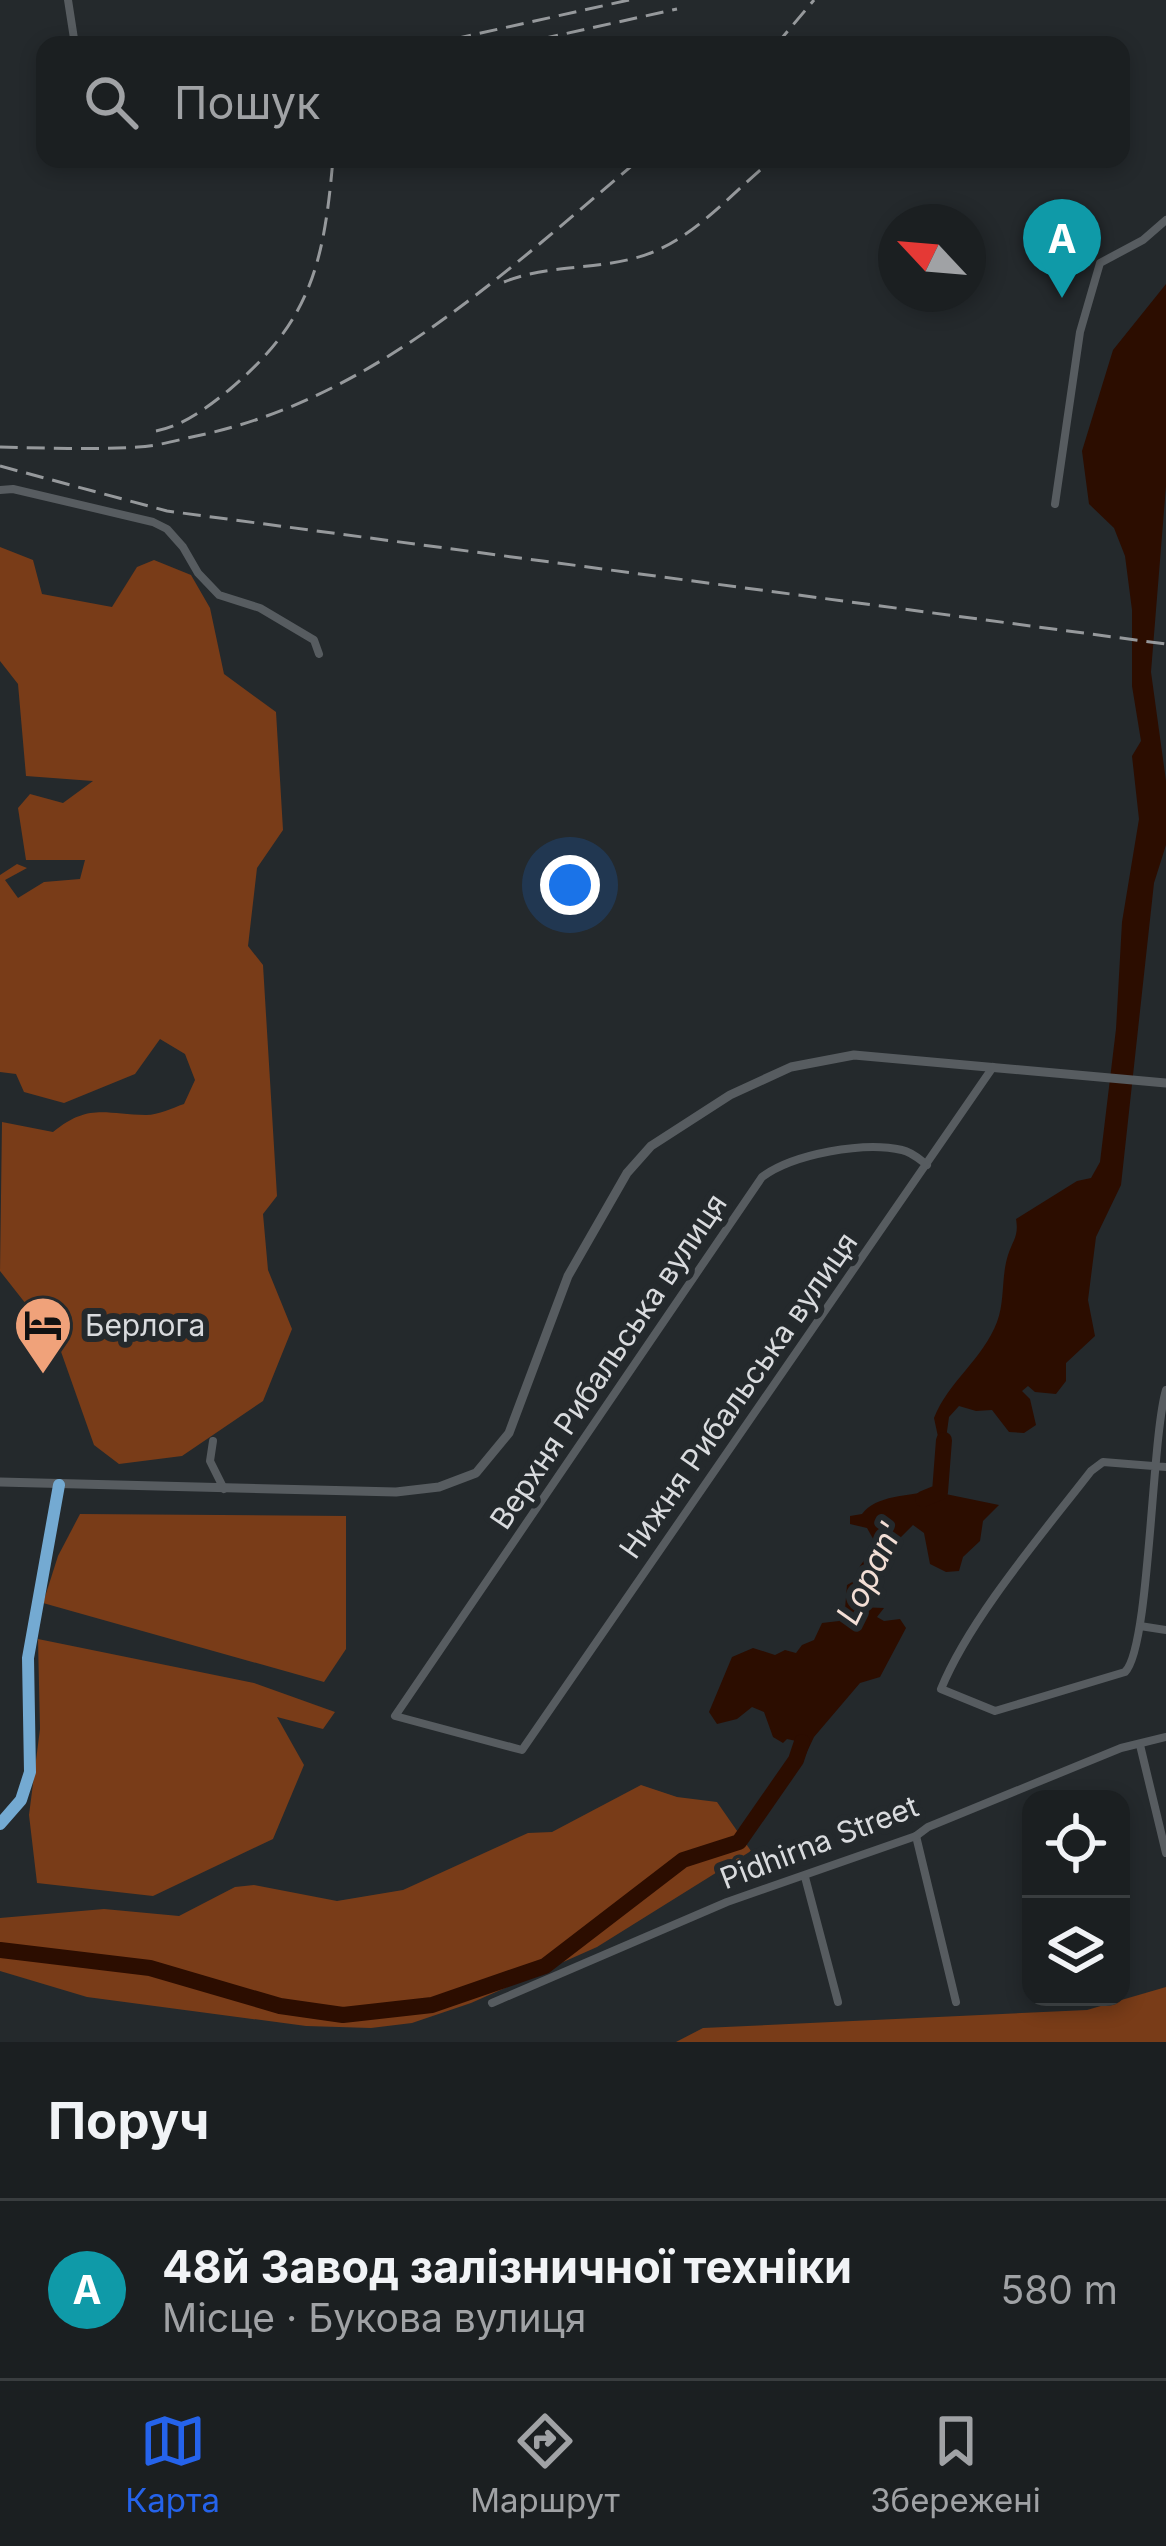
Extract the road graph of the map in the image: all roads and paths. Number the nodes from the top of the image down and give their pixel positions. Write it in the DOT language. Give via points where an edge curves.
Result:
graph roads {
  1 [pos="68,0"];
  2 [pos="74,36"];
  3 [pos="1166,220"];
  4 [pos="0,490"];
  5 [pos="1055,504"];
  6 [pos="319,654"];
  7 [pos="993,1067"];
  8 [pos="1166,1083"];
  9 [pos="927,1165"];
  10 [pos="1166,1390"];
  11 [pos="213,1441"];
  12 [pos="1154,1465"];
  13 [pos="1166,1467"];
  14 [pos="0,1482"];
  15 [pos="58,1485"];
  16 [pos="225,1490"];
  17 [pos="1140,1627"];
  18 [pos="1166,1630"];
  19 [pos="1166,1737"];
  20 [pos="1140,1745"];
  21 [pos="522,1750"];
  22 [pos="1030,1786"];
  23 [pos="1031,1790"];
  24 [pos="0,1824"];
  25 [pos="916,1835"];
  26 [pos="1166,1853"];
  27 [pos="805,1877"];
  28 [pos="838,2002"];
  29 [pos="956,2002"];
  30 [pos="492,2003"];
  1 -- 2 [label="street"];
  3 -- 5 [label="street" via="1100,263 1080,332"];
  4 -- 6 [label="street" via="167,529 219,595 260,608 314,640"];
  7 -- 8 [label="street"];
  7 -- 9 [label="street, Нижня Рибальська вулиця"];
  7 -- 16 [label="street" via="854,1055 791,1067 651,1145 604,1208 568,1276 508,1433 476,1473 395,1492"];
  9 -- 21 [label="street, Нижня Рибальська вулиця"];
  9 -- 21 [label="street, Верхня Рибальська вулиця" via="901,1149 824,1152 762,1177 395,1716"];
  10 -- 12 [label="street"];
  11 -- 16 [label="street" via="210,1461"];
  12 -- 13 [label="street"];
  12 -- 17 [label="street"];
  12 -- 17 [label="street" via="1103,1462 1091,1472 1020,1564 941,1689 995,1711 1125,1672"];
  14 -- 15 [label="street"];
  15 -- 16 [label="street"];
  15 -- 24 [label="highway" via="28,1658 30,1772 21,1800"];
  17 -- 18 [label="street"];
  19 -- 20 [label="street, Pidhirna Street"];
  20 -- 22 [label="street, Pidhirna Street"];
  20 -- 26 [label="street"];
  22 -- 23 [label="street"];
  22 -- 25 [label="street, Pidhirna Street"];
  25 -- 27 [label="street, Pidhirna Street"];
  25 -- 29 [label="street"];
  27 -- 28 [label="street"];
  27 -- 30 [label="street, Pidhirna Street"];
}
